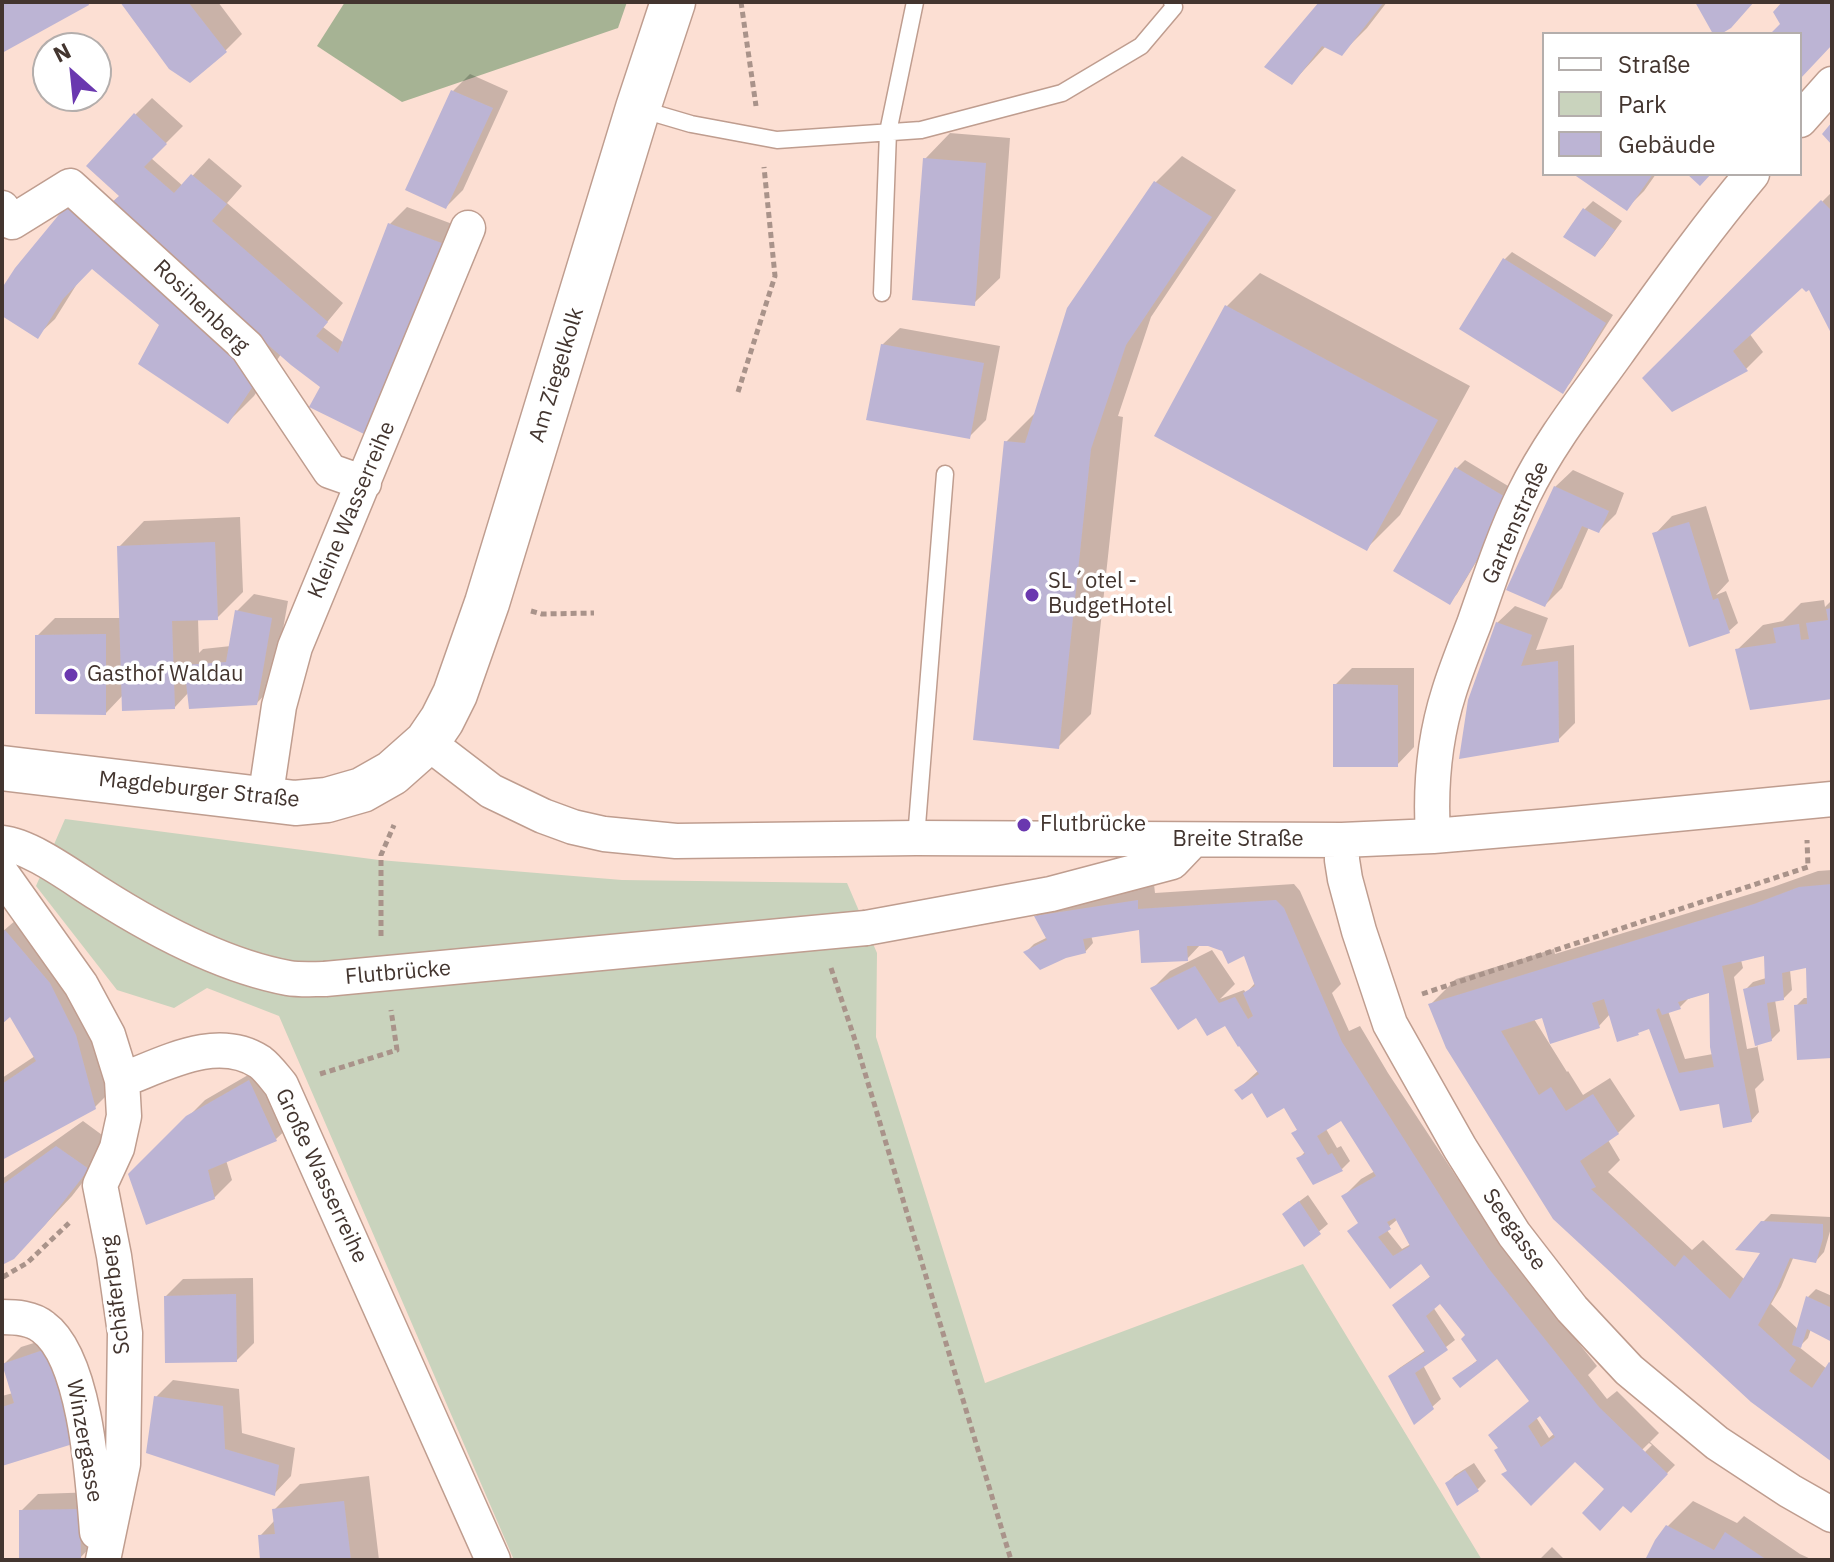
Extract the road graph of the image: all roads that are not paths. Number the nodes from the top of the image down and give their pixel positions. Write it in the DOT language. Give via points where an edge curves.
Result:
graph roads {
  1 [pos="673,2"];
  2 [pos="915,2"];
  3 [pos="1172,2"];
  4 [pos="1832,84"];
  5 [pos="638,108"];
  6 [pos="1802,118"];
  7 [pos="888,132"];
  8 [pos="1750,176"];
  9 [pos="5,225"];
  10 [pos="468,228"];
  11 [pos="882,293"];
  12 [pos="945,474"];
  13 [pos="364,483"];
  14 [pos="427,742"];
  15 [pos="2,768"];
  16 [pos="265,800"];
  17 [pos="1819,800"];
  18 [pos="1433,836"];
  19 [pos="916,838"];
  20 [pos="1193,840"];
  21 [pos="1342,840"];
  22 [pos="2,843"];
  23 [pos="2,874"];
  24 [pos="122,1080"];
  25 [pos="2,1317"];
  26 [pos="1832,1515"];
  27 [pos="101,1560"];
  28 [pos="493,1560"];
  1 -- 5 [label="main road, Am Ziegelkolk"];
  2 -- 7 [label="lane"];
  3 -- 7 [label="lane" via="1174,7 1141,46 1062,93 921,130"];
  4 -- 6 [label="street"];
  5 -- 7 [label="lane" via="777,140"];
  5 -- 14 [label="main road, Am Ziegelkolk" via="487,603 455,694"];
  7 -- 11 [label="lane"];
  8 -- 18 [label="street, Gartenstraße" via="1553,442 1524,495 1448,694 1432,774"];
  9 -- 13 [label="street, Rosinenberg" via="70,186 247,347 330,471"];
  10 -- 13 [label="street, Kleine Wasserreihe"];
  12 -- 19 [label="lane"];
  13 -- 16 [label="street, Kleine Wasserreihe" via="295,647 279,706"];
  14 -- 16 [label="main road, Magdeburger Straße" via="392,773 362,790 327,800"];
  14 -- 19 [label="street, Breite Straße" via="515,804 604,834 676,841"];
  15 -- 16 [label="main road, Magdeburger Straße"];
  17 -- 18 [label="street, Breite Straße"];
  18 -- 21 [label="street, Breite Straße"];
  19 -- 20 [label="street, Breite Straße"];
  20 -- 21 [label="street, Breite Straße"];
  20 -- 22 [label="street, Flutbrücke, bridge" via="1172,862 1051,894 866,928 325,979 290,979 207,952 120,908 14,844"];
  21 -- 26 [label="street, Seegasse" via="1345,879 1390,1024 1514,1234 1572,1309 1629,1370 1717,1443"];
  23 -- 24 [label="street" via="81,985 108,1035"];
  24 -- 27 [label="street, Schäferberg" via="122,1127 100,1185 125,1333 123,1464"];
  24 -- 28 [label="street, Große Wasserreihe" via="194,1053 220,1049 242,1052 263,1064 281,1085"];
  25 -- 27 [label="street, Winzergasse" via="40,1324 61,1347 73,1373 93,1476"];
}
